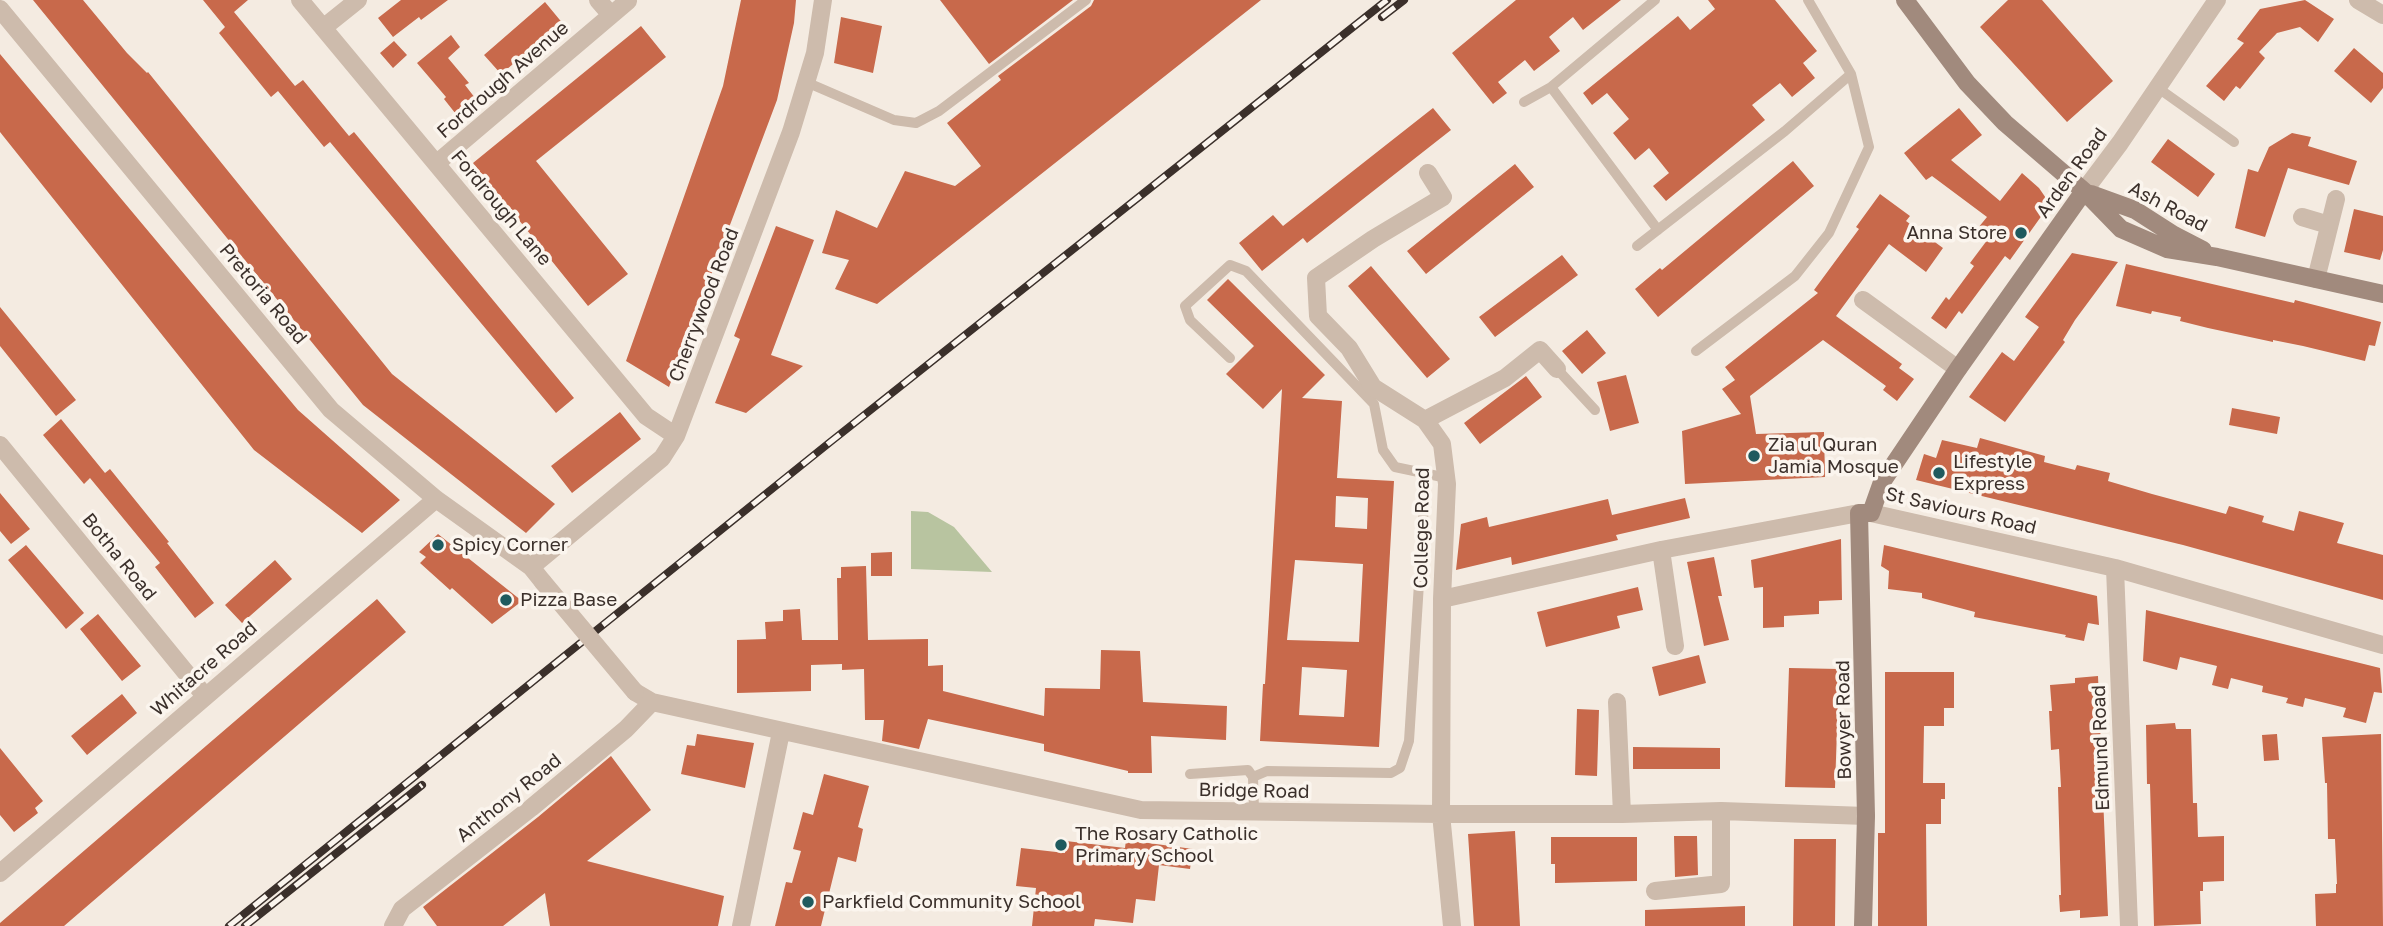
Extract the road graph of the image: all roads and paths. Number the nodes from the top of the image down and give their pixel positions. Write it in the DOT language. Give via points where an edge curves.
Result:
graph roads {
  1 [pos="300,0"];
  2 [pos="358,0"];
  3 [pos="598,0"];
  4 [pos="823,0"];
  5 [pos="1086,0"];
  6 [pos="1656,0"];
  7 [pos="1808,0"];
  8 [pos="1905,0"];
  9 [pos="2216,0"];
  10 [pos="2358,0"];
  11 [pos="628,1"];
  12 [pos="0,9"];
  13 [pos="611,15"];
  14 [pos="2383,15"];
  15 [pos="323,28"];
  16 [pos="1851,74"];
  17 [pos="806,82"];
  18 [pos="1551,87"];
  19 [pos="2158,88"];
  20 [pos="1524,102"];
  21 [pos="2234,142"];
  22 [pos="437,163"];
  23 [pos="1428,173"];
  24 [pos="2084,191"];
  25 [pos="2336,199"];
  26 [pos="2302,218"];
  27 [pos="2329,225"];
  28 [pos="1658,230"];
  29 [pos="1637,246"];
  30 [pos="2316,279"];
  31 [pos="2383,295"];
  32 [pos="1863,300"];
  33 [pos="1696,351"];
  34 [pos="1230,358"];
  35 [pos="1557,369"];
  36 [pos="1958,369"];
  37 [pos="1595,410"];
  38 [pos="1425,420"];
  39 [pos="676,436"];
  40 [pos="0,445"];
  41 [pos="1426,473"];
  42 [pos="1447,478"];
  43 [pos="436,499"];
  44 [pos="1865,513"];
  45 [pos="1661,550"];
  46 [pos="531,567"];
  47 [pos="2115,568"];
  48 [pos="1442,599"];
  49 [pos="2383,645"];
  50 [pos="1675,646"];
  51 [pos="635,692"];
  52 [pos="205,696"];
  53 [pos="652,702"];
  54 [pos="1617,702"];
  55 [pos="781,732"];
  56 [pos="1190,774"];
  57 [pos="1253,777"];
  58 [pos="1254,811"];
  59 [pos="1721,811"];
  60 [pos="1441,814"];
  61 [pos="1622,814"];
  62 [pos="1867,816"];
  63 [pos="1,870"];
  64 [pos="1655,891"];
  65 [pos="393,926"];
  66 [pos="741,926"];
  67 [pos="1452,926"];
  68 [pos="1863,926"];
  69 [pos="2129,926"];
  1 -- 15 [label="street, Fordrough Lane"];
  2 -- 15 [label="street"];
  3 -- 13 [label="street"];
  4 -- 17 [label="street, Cherrywood Road"];
  5 -- 17 [label="lane" via="939,111 916,123 894,120"];
  6 -- 18 [label="lane"];
  7 -- 16 [label="lane"];
  8 -- 24 [label="main road" via="1967,83 2005,123"];
  9 -- 19 [label="street, Arden Road"];
  10 -- 14 [label="street"];
  11 -- 13 [label="street, Fordrough Avenue"];
  12 -- 43 [label="street, Pretoria Road" via="331,410"];
  13 -- 22 [label="street, Fordrough Avenue"];
  15 -- 22 [label="street, Fordrough Lane"];
  16 -- 28 [label="lane"];
  16 -- 33 [label="lane" via="1868,147 1829,233 1795,276"];
  17 -- 39 [label="street, Cherrywood Road"];
  18 -- 20 [label="lane"];
  18 -- 28 [label="lane"];
  19 -- 21 [label="lane"];
  19 -- 24 [label="street, Arden Road"];
  22 -- 39 [label="street, Fordrough Lane" via="646,416"];
  23 -- 38 [label="street, College Road" via="1443,197 1316,278 1318,316 1349,348 1373,387"];
  24 -- 30 [label="main road, Ash Road" via="2135,210 2217,257"];
  24 -- 36 [label="main road, Arden Road"];
  25 -- 27 [label="street"];
  26 -- 27 [label="street"];
  27 -- 30 [label="street"];
  28 -- 29 [label="lane"];
  30 -- 31 [label="main road, Ash Road"];
  32 -- 36 [label="street"];
  34 -- 41 [label="lane" via="1190,320 1185,306 1230,265 1246,271 1374,404 1383,450 1395,467"];
  35 -- 37 [label="lane"];
  35 -- 38 [label="street" via="1540,351 1505,378"];
  36 -- 44 [label="main road, Arden Road"];
  38 -- 42 [label="street, College Road" via="1442,444"];
  39 -- 46 [label="street, Cherrywood Road" via="662,458"];
  40 -- 52 [label="street, Botha Road"];
  41 -- 42 [label="lane"];
  41 -- 57 [label="lane" via="1409,741 1400,768 1391,773 1267,771"];
  42 -- 48 [label="street, College Road"];
  43 -- 46 [label="street, Pretoria Road"];
  43 -- 52 [label="street, Whitacre Road"];
  44 -- 45 [label="street, St Saviours Road"];
  44 -- 47 [label="street, St Saviours Road"];
  44 -- 62 [label="main road, Bowyer Road"];
  45 -- 48 [label="street, St Saviours Road"];
  45 -- 50 [label="street"];
  46 -- 51 [label="street, Pretoria Road, bridge"];
  47 -- 49 [label="street, St Saviours Road"];
  47 -- 69 [label="street, Edmund Road"];
  48 -- 60 [label="street, College Road"];
  51 -- 53 [label="street, Bridge Road"];
  52 -- 63 [label="street, Whitacre Road"];
  53 -- 55 [label="street, Bridge Road"];
  53 -- 65 [label="street, Anthony Road" via="531,808 402,909"];
  54 -- 61 [label="street"];
  55 -- 58 [label="street, Bridge Road" via="1141,810"];
  55 -- 66 [label="street"];
  56 -- 57 [label="lane" via="1248,770"];
  57 -- 58 [label="lane"];
  58 -- 60 [label="street, Bridge Road"];
  59 -- 61 [label="street, Bridge Road"];
  59 -- 62 [label="street, Bridge Road"];
  59 -- 64 [label="street" via="1721,884"];
  60 -- 61 [label="street, Bridge Road"];
  60 -- 67 [label="street, College Road"];
  62 -- 68 [label="main road, Bowyer Road"];
}
